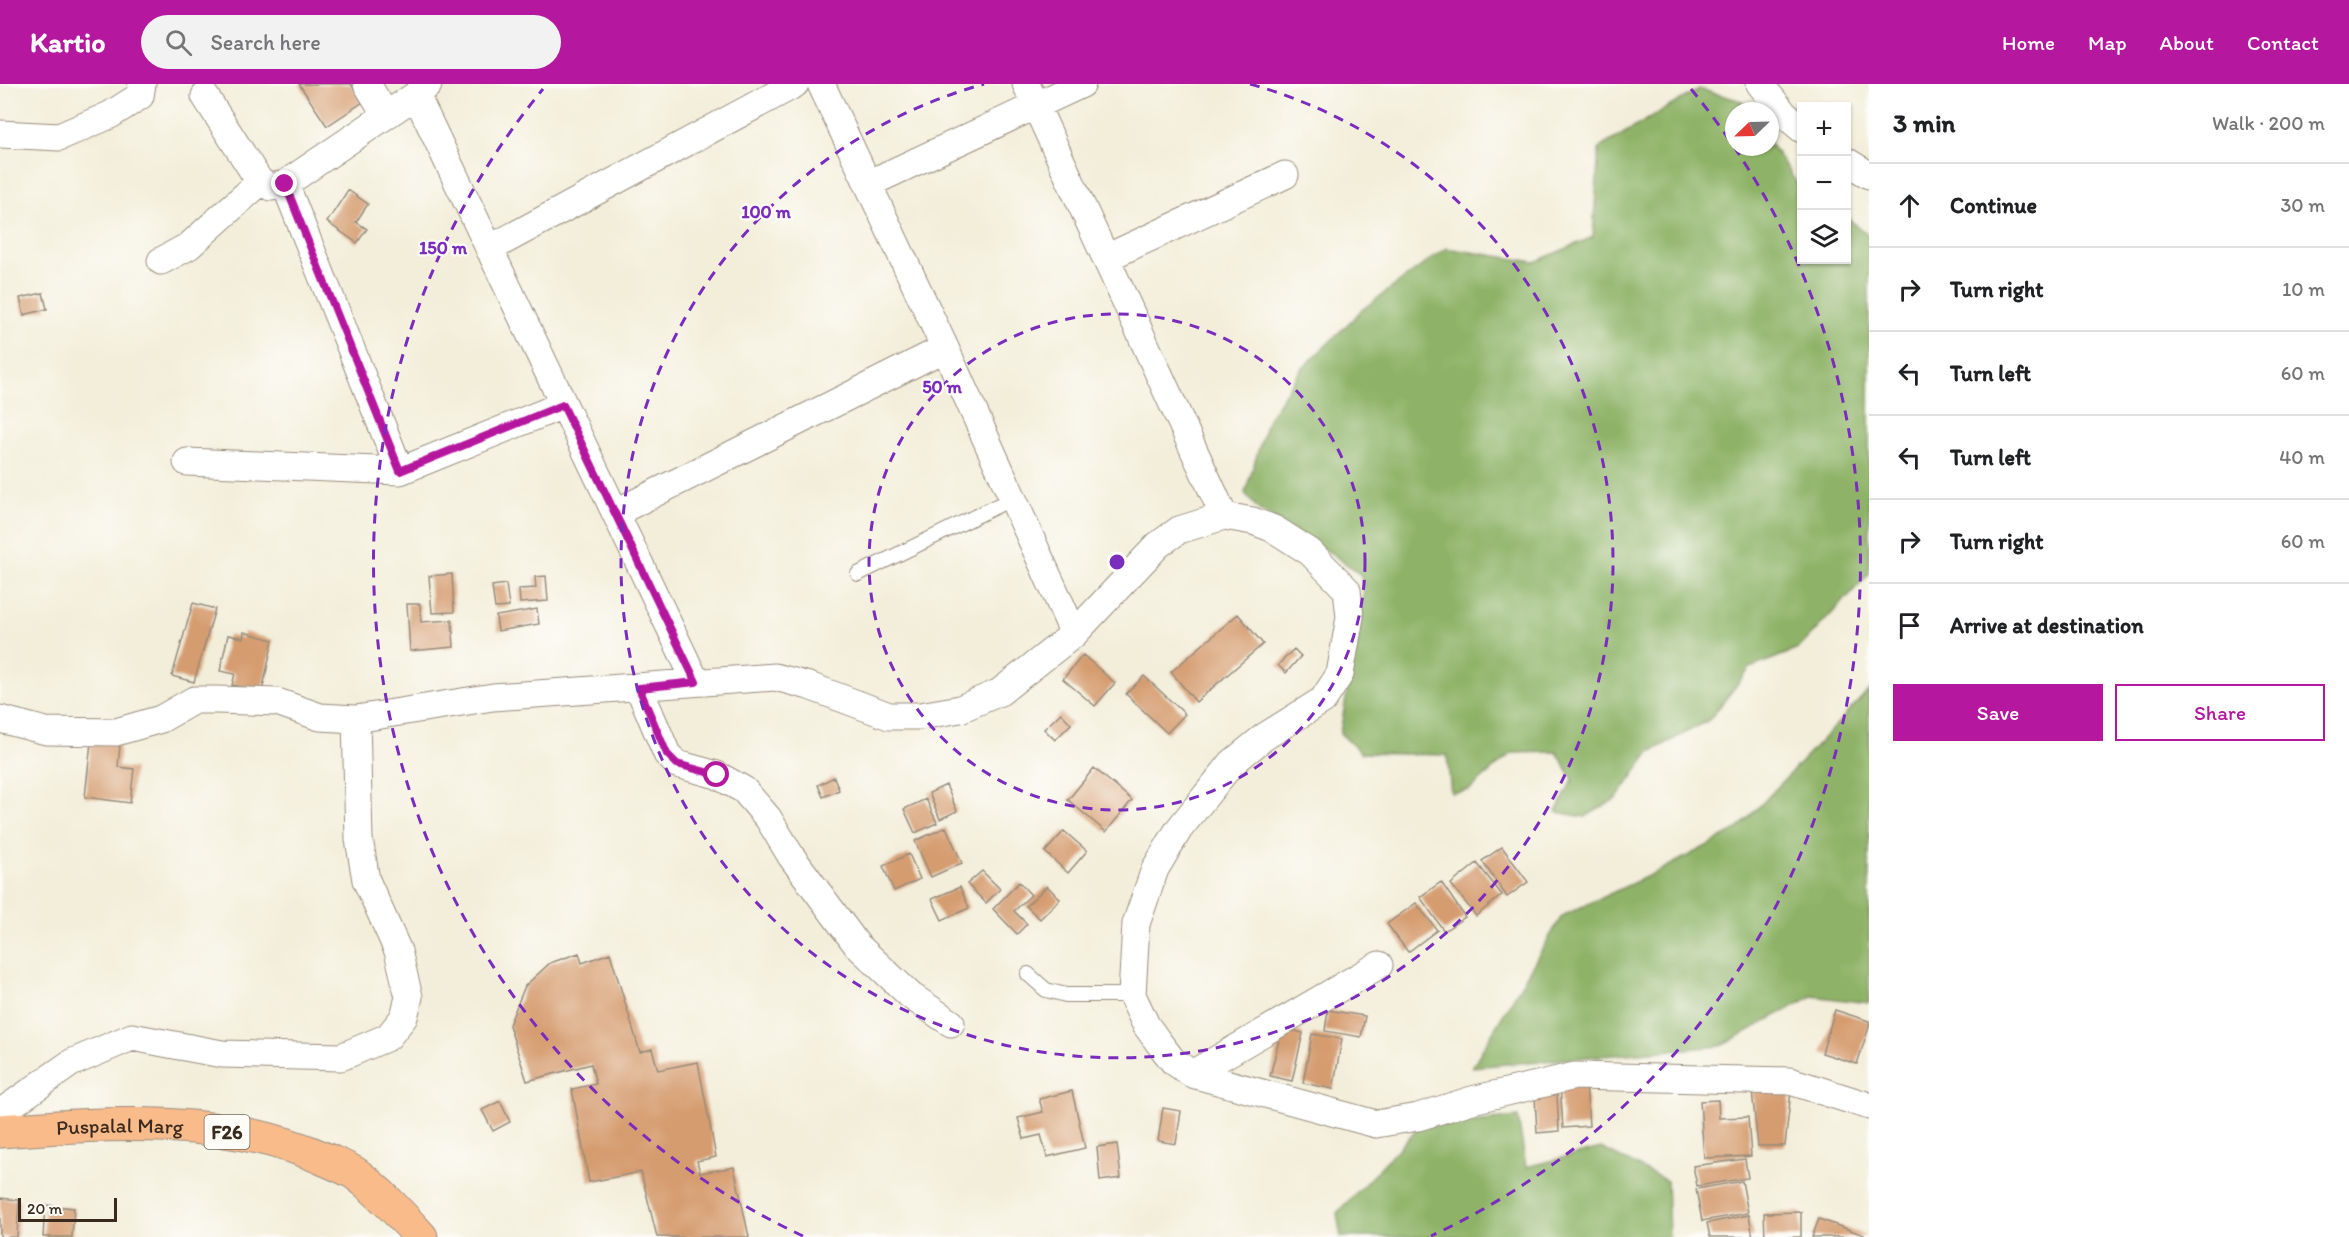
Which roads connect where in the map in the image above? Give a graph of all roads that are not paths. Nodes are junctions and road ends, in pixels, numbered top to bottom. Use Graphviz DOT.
graph roads {
  1 [pos="142,84"];
  2 [pos="367,84"];
  3 [pos="795,84"];
  4 [pos="821,84"];
  5 [pos="1082,84"];
  6 [pos="1760,84"];
  7 [pos="422,90"];
  8 [pos="1031,95"];
  9 [pos="205,96"];
  10 [pos="387,115"];
  11 [pos="1797,125"];
  12 [pos="0,134"];
  13 [pos="1851,164"];
  14 [pos="1869,175"];
  15 [pos="1286,176"];
  16 [pos="273,183"];
  17 [pos="868,184"];
  18 [pos="489,249"];
  19 [pos="1106,258"];
  20 [pos="161,261"];
  21 [pos="945,348"];
  22 [pos="563,405"];
  23 [pos="187,462"];
  24 [pos="400,471"];
  25 [pos="1013,498"];
  26 [pos="615,513"];
  27 [pos="1224,516"];
  28 [pos="858,574"];
  29 [pos="1074,634"];
  30 [pos="696,682"];
  31 [pos="639,688"];
  32 [pos="0,719"];
  33 [pos="356,719"];
  34 [pos="1379,965"];
  35 [pos="1028,974"];
  36 [pos="1132,995"];
  37 [pos="951,1023"];
  38 [pos="1192,1074"];
  39 [pos="1869,1106"];
  40 [pos="0,1113"];
  41 [pos="0,1131"];
  42 [pos="421,1237"];
  1 -- 12 [label="street"];
  2 -- 10 [label="street"];
  3 -- 18 [label="street"];
  4 -- 17 [label="street"];
  5 -- 8 [label="street"];
  6 -- 11 [label="street"];
  7 -- 10 [label="street"];
  7 -- 18 [label="street"];
  8 -- 17 [label="street"];
  8 -- 19 [label="street"];
  9 -- 16 [label="street"];
  10 -- 16 [label="street"];
  13 -- 14 [label="street"];
  15 -- 19 [label="street"];
  16 -- 20 [label="street"];
  16 -- 24 [label="street"];
  17 -- 21 [label="street"];
  18 -- 22 [label="street"];
  19 -- 27 [label="street"];
  21 -- 25 [label="street"];
  21 -- 26 [label="street"];
  22 -- 24 [label="street"];
  22 -- 26 [label="street"];
  23 -- 24 [label="street"];
  25 -- 28 [label="lane"];
  25 -- 29 [label="street"];
  26 -- 30 [label="street"];
  27 -- 29 [label="street"];
  27 -- 36 [label="street"];
  29 -- 30 [label="street"];
  30 -- 31 [label="street"];
  31 -- 33 [label="street"];
  31 -- 37 [label="street"];
  32 -- 33 [label="street"];
  33 -- 40 [label="street"];
  34 -- 38 [label="street"];
  35 -- 36 [label="lane"];
  36 -- 38 [label="street"];
  38 -- 39 [label="street"];
  41 -- 42 [label="main road, Puspalal Marg / F26"];
}
